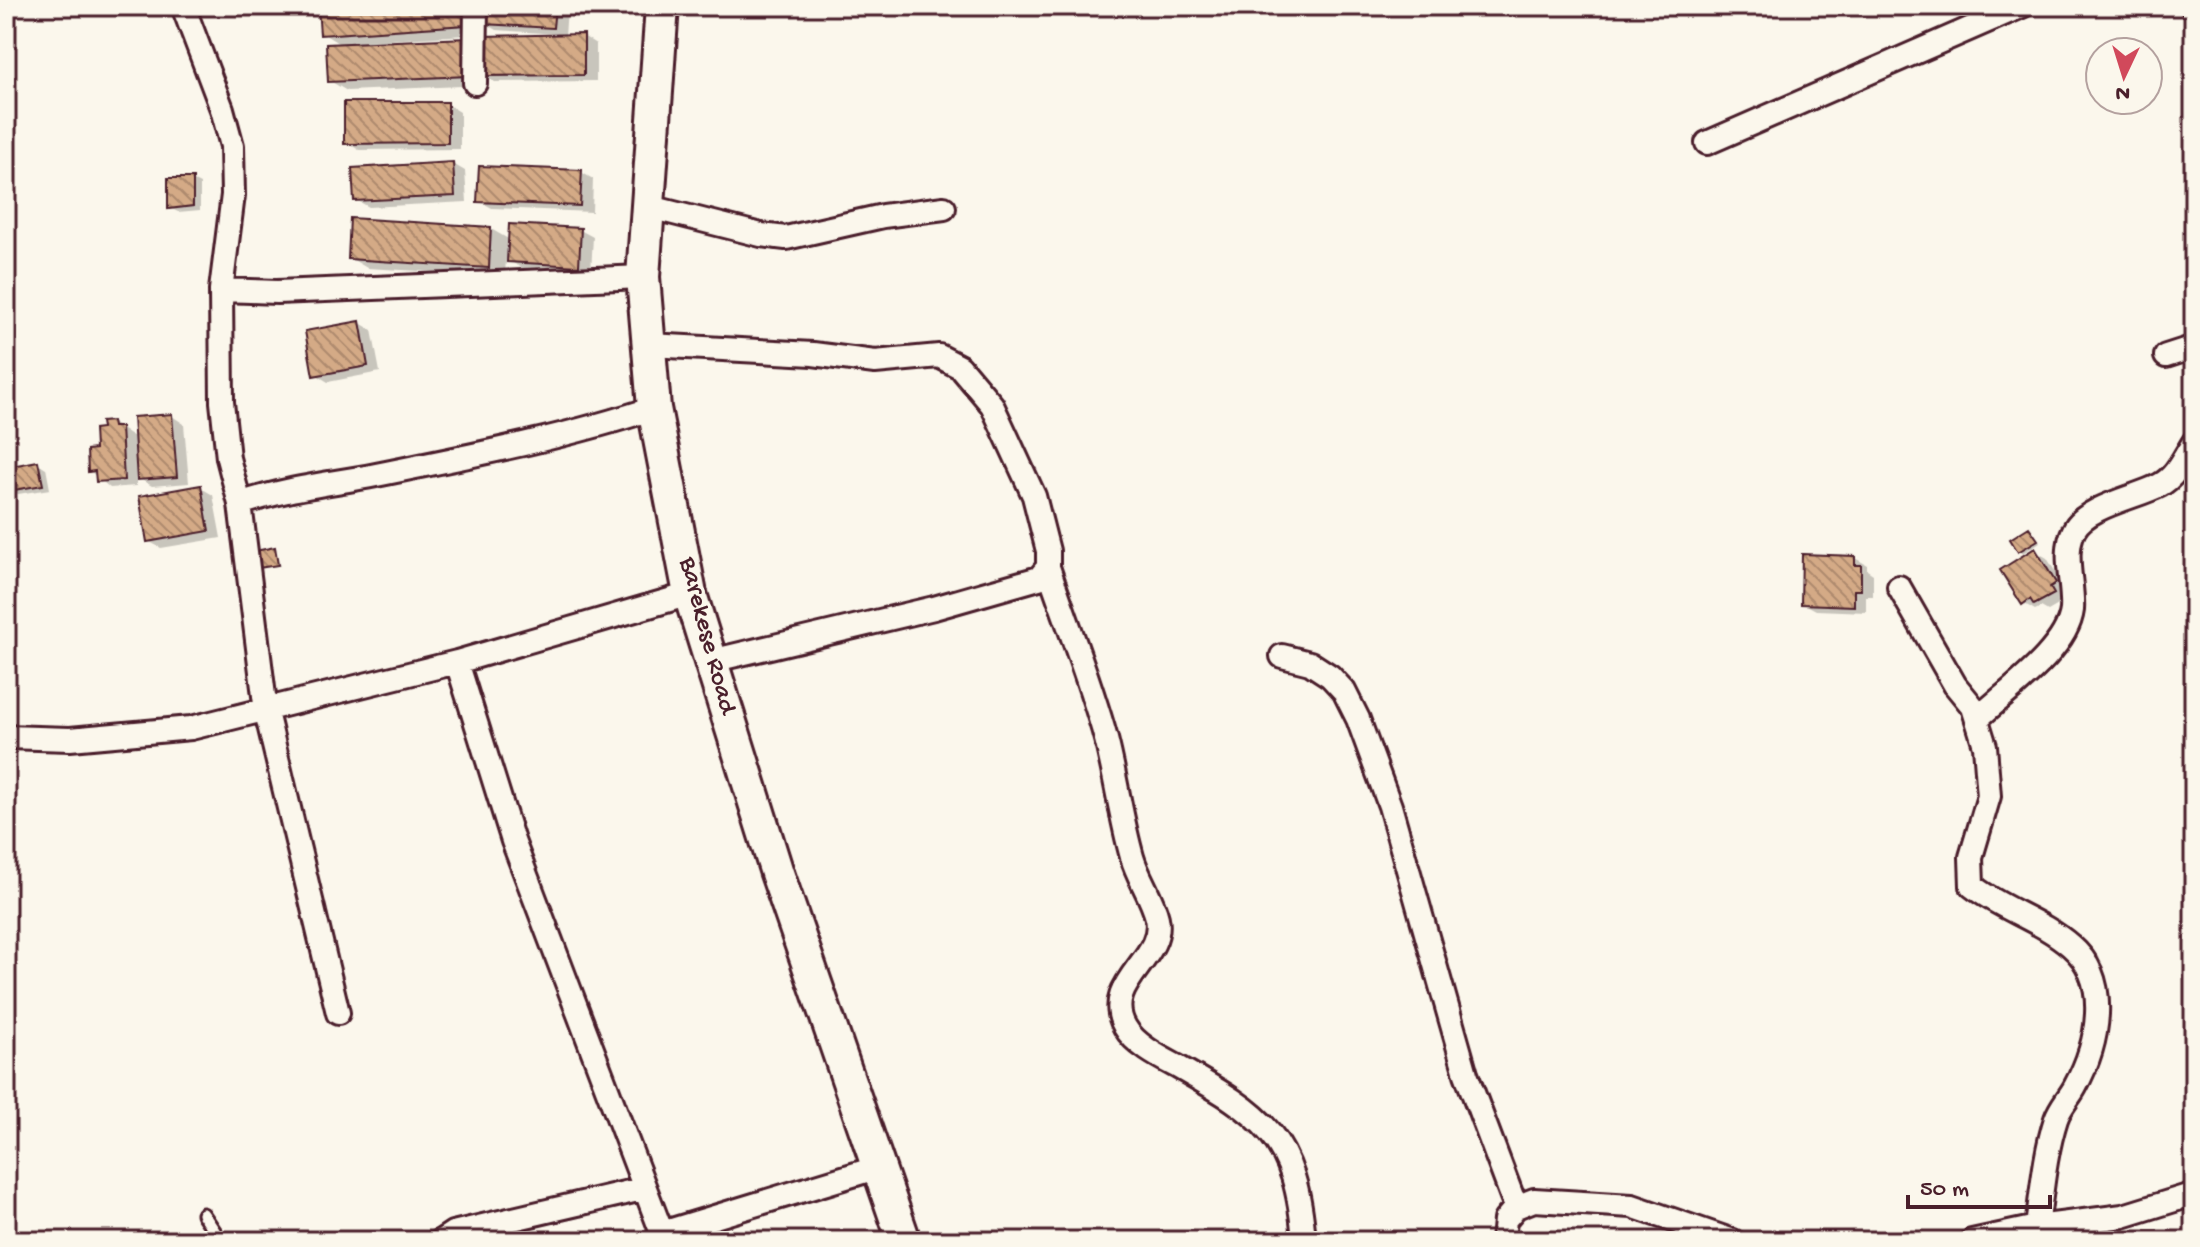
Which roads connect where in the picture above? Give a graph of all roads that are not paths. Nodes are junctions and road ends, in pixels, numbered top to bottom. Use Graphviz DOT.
graph roads {
  1 [pos="183,6"];
  2 [pos="476,6"];
  3 [pos="662,6"];
  4 [pos="2022,6"];
  5 [pos="475,83"];
  6 [pos="1707,143"];
  7 [pos="646,206"];
  8 [pos="944,208"];
  9 [pos="643,277"];
  10 [pos="221,290"];
  11 [pos="650,345"];
  12 [pos="2194,347"];
  13 [pos="2166,356"];
  14 [pos="654,408"];
  15 [pos="2194,442"];
  16 [pos="240,504"];
  17 [pos="1048,567"];
  18 [pos="1899,587"];
  19 [pos="690,594"];
  20 [pos="1282,656"];
  21 [pos="711,661"];
  22 [pos="457,662"];
  23 [pos="266,712"];
  24 [pos="1977,719"];
  25 [pos="6,737"];
  26 [pos="338,1013"];
  27 [pos="879,1167"];
  28 [pos="642,1189"];
  29 [pos="2194,1194"];
  30 [pos="1516,1207"];
  31 [pos="203,1214"];
  32 [pos="2037,1227"];
  33 [pos="2077,1233"];
  34 [pos="664,1237"];
  35 [pos="441,1240"];
  36 [pos="221,1241"];
  37 [pos="398,1241"];
  38 [pos="904,1241"];
  39 [pos="1304,1241"];
  40 [pos="1503,1241"];
  41 [pos="1733,1241"];
  42 [pos="1972,1241"];
  1 -- 10 [label="street"];
  2 -- 5 [label="street"];
  3 -- 7 [label="main road, Barekese Road"];
  4 -- 6 [label="street"];
  7 -- 8 [label="street"];
  7 -- 9 [label="main road, Barekese Road"];
  9 -- 10 [label="street"];
  9 -- 11 [label="main road, Barekese Road"];
  10 -- 16 [label="street"];
  11 -- 14 [label="main road, Barekese Road"];
  11 -- 17 [label="street"];
  12 -- 13 [label="street"];
  14 -- 16 [label="street"];
  14 -- 19 [label="main road, Barekese Road"];
  15 -- 24 [label="street"];
  16 -- 23 [label="street"];
  17 -- 21 [label="street"];
  17 -- 39 [label="street"];
  18 -- 24 [label="street"];
  19 -- 21 [label="main road, Barekese Road"];
  19 -- 22 [label="street"];
  20 -- 30 [label="street"];
  21 -- 27 [label="main road, Barekese Road"];
  22 -- 23 [label="street"];
  22 -- 28 [label="street"];
  23 -- 25 [label="street"];
  23 -- 26 [label="street"];
  24 -- 32 [label="street"];
  27 -- 34 [label="street"];
  27 -- 38 [label="main road, Barekese Road"];
  28 -- 34 [label="street"];
  28 -- 35 [label="street"];
  29 -- 33 [label="street"];
  30 -- 40 [label="street"];
  30 -- 41 [label="street"];
  31 -- 36 [label="lane"];
  32 -- 33 [label="street"];
  32 -- 42 [label="street"];
  35 -- 37 [label="lane"];
}
